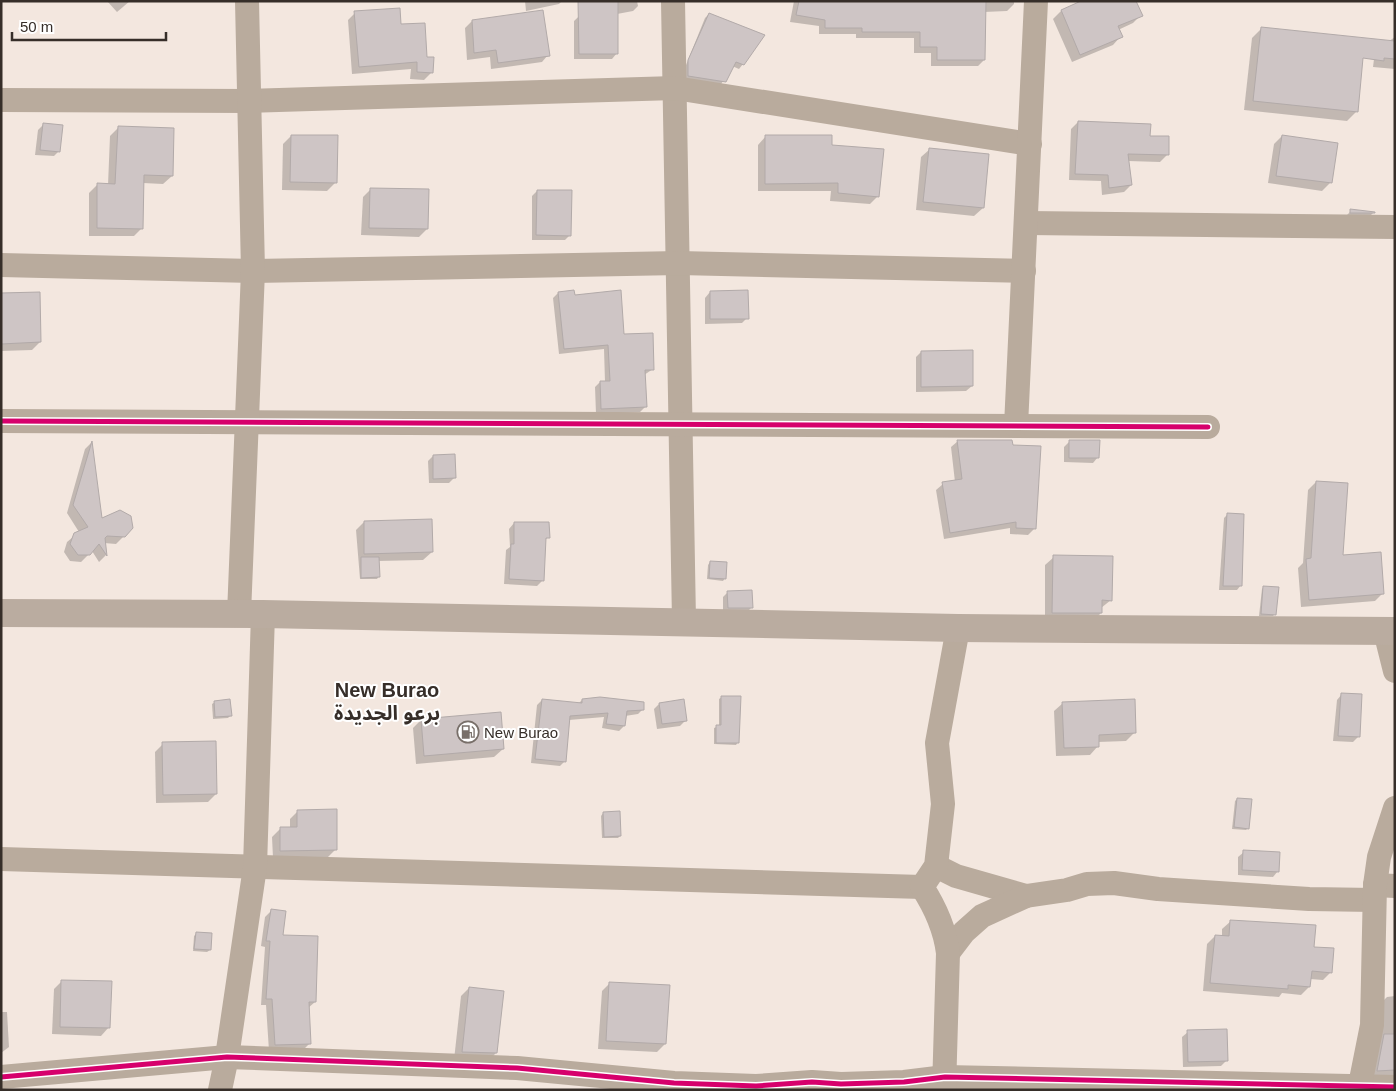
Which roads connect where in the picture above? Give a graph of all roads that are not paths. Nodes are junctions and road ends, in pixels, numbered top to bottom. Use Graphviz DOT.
graph roads {
  1 [pos="246,1"];
  2 [pos="673,1"];
  3 [pos="1036,1"];
  4 [pos="675,88"];
  5 [pos="1,100"];
  6 [pos="249,101"];
  7 [pos="1030,144"];
  8 [pos="1027,223"];
  9 [pos="1395,227"];
  10 [pos="679,263"];
  11 [pos="1,265"];
  12 [pos="253,271"];
  13 [pos="1024,271"];
  14 [pos="1,421"];
  15 [pos="247,423"];
  16 [pos="682,423"];
  17 [pos="1016,426"];
  18 [pos="1208,427"];
  19 [pos="1,613"];
  20 [pos="251,614"];
  21 [pos="684,621"];
  22 [pos="958,628"];
  23 [pos="1390,631"];
  24 [pos="1395,670"];
  25 [pos="1395,808"];
  26 [pos="1,858"];
  27 [pos="936,866"];
  28 [pos="255,867"];
  29 [pos="922,887"];
  30 [pos="1381,890"];
  31 [pos="1026,896"];
  32 [pos="948,953"];
  33 [pos="227,1057"];
  34 [pos="1,1077"];
  35 [pos="517,1079"];
  36 [pos="945,1083"];
  37 [pos="1359,1087"];
  38 [pos="1395,1087"];
  39 [pos="220,1090"];
  1 -- 6 [label="street"];
  2 -- 4 [label="street"];
  3 -- 7 [label="street"];
  4 -- 6 [label="street"];
  4 -- 7 [label="street"];
  4 -- 10 [label="street"];
  5 -- 6 [label="street"];
  6 -- 12 [label="street"];
  7 -- 8 [label="street"];
  8 -- 9 [label="street"];
  8 -- 13 [label="street"];
  10 -- 12 [label="street"];
  10 -- 13 [label="street"];
  10 -- 16 [label="street"];
  11 -- 12 [label="street"];
  12 -- 15 [label="street"];
  13 -- 17 [label="street"];
  14 -- 15 [label="street"];
  15 -- 16 [label="street"];
  15 -- 20 [label="street"];
  16 -- 17 [label="street"];
  16 -- 21 [label="street"];
  17 -- 18 [label="street"];
  19 -- 20 [label="highway"];
  20 -- 21 [label="highway"];
  20 -- 28 [label="street"];
  21 -- 22 [label="highway"];
  22 -- 23 [label="highway"];
  22 -- 27 [label="street"];
  23 -- 24 [label="street"];
  25 -- 30 [label="street"];
  26 -- 28 [label="street"];
  27 -- 29 [label="street"];
  27 -- 31 [label="street"];
  28 -- 29 [label="street"];
  28 -- 33 [label="street"];
  29 -- 32 [label="street"];
  30 -- 31 [label="street"];
  30 -- 37 [label="street"];
  31 -- 32 [label="street"];
  32 -- 36 [label="street"];
  33 -- 34 [label="street"];
  33 -- 35 [label="street"];
  33 -- 39 [label="street"];
  35 -- 36 [label="street"];
  36 -- 37 [label="street"];
  37 -- 38 [label="street"];
}
